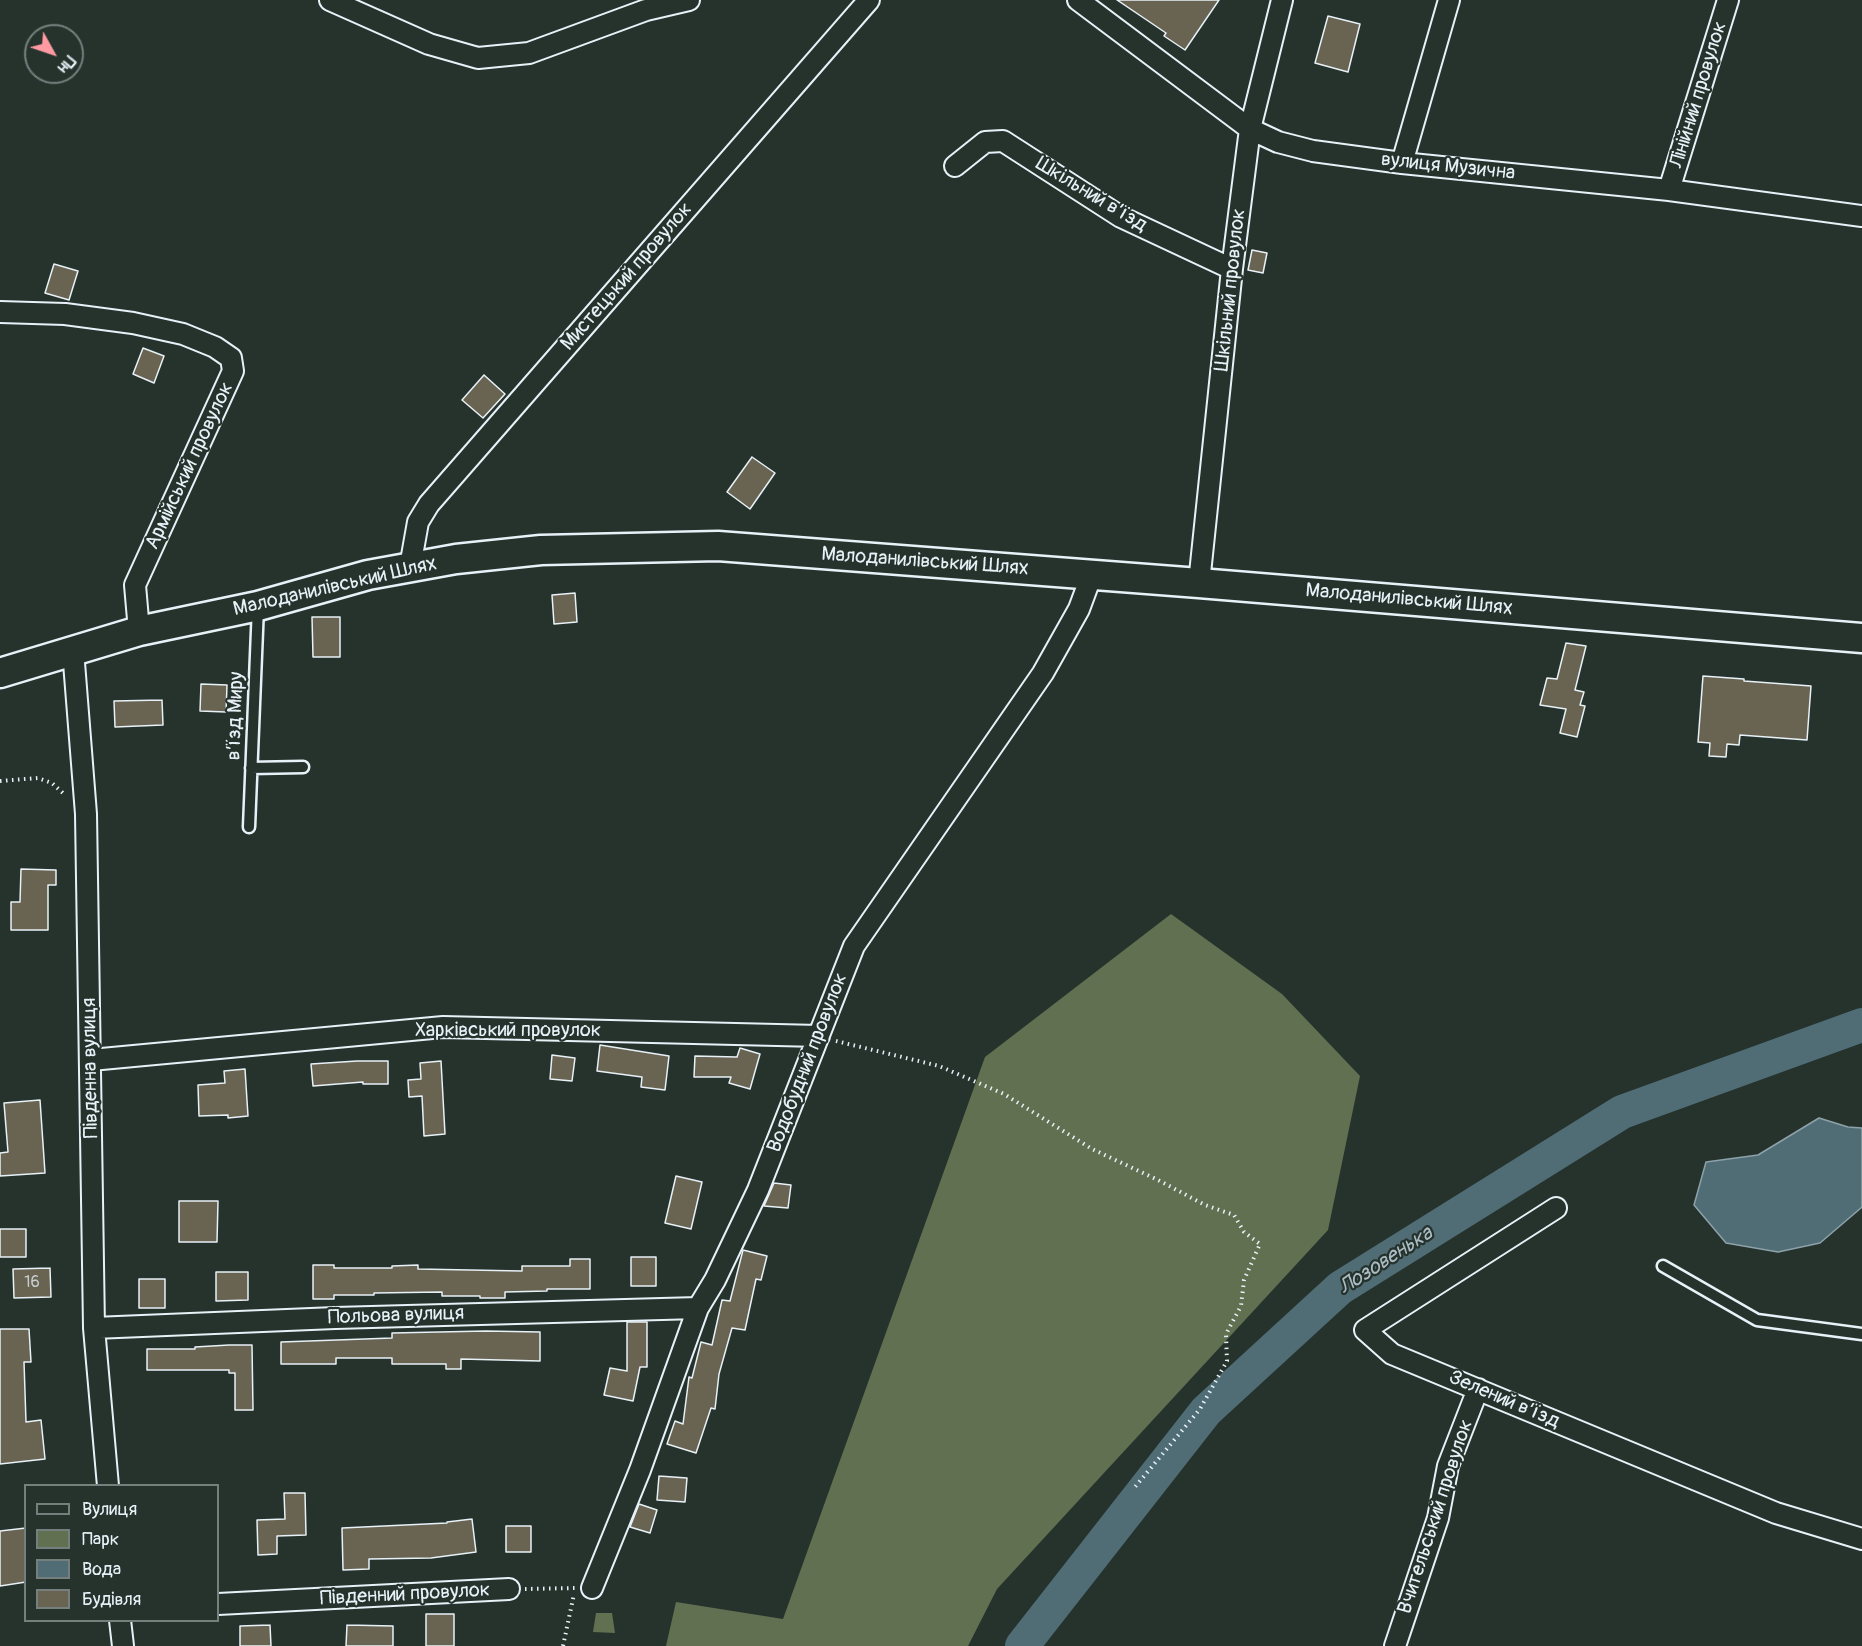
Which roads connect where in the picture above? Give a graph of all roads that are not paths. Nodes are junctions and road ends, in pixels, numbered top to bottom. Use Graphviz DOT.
graph roads {
  1 [pos="330,0"];
  2 [pos="689,0"];
  3 [pos="868,0"];
  4 [pos="1078,0"];
  5 [pos="1282,0"];
  6 [pos="1449,0"];
  7 [pos="1728,0"];
  8 [pos="646,5"];
  9 [pos="1250,129"];
  10 [pos="1402,163"];
  11 [pos="955,166"];
  12 [pos="1669,190"];
  13 [pos="1862,216"];
  14 [pos="1232,269"];
  15 [pos="0,312"];
  16 [pos="410,567"];
  17 [pos="1092,574"];
  18 [pos="1200,583"];
  19 [pos="258,606"];
  20 [pos="139,631"];
  21 [pos="1862,638"];
  22 [pos="73,650"];
  23 [pos="0,673"];
  24 [pos="303,767"];
  25 [pos="251,768"];
  26 [pos="249,827"];
  27 [pos="819,1036"];
  28 [pos="91,1060"];
  29 [pos="1556,1208"];
  30 [pos="1663,1266"];
  31 [pos="698,1308"];
  32 [pos="94,1328"];
  33 [pos="1862,1334"];
  34 [pos="1478,1389"];
  35 [pos="108,1484"];
  36 [pos="1862,1539"];
  37 [pos="583,1588"];
  38 [pos="509,1589"];
  39 [pos="219,1604"];
  40 [pos="120,1622"];
  41 [pos="123,1646"];
  42 [pos="1395,1646"];
  1 -- 8 [label="street"];
  2 -- 8 [label="street"];
  3 -- 16 [label="street, Мистецький провулок"];
  4 -- 9 [label="street, вулиця Музична"];
  5 -- 9 [label="street, Шкільний провулок"];
  6 -- 10 [label="street"];
  7 -- 12 [label="street, Лінійний провулок"];
  9 -- 10 [label="street, вулиця Музична"];
  9 -- 14 [label="street, Шкільний провулок"];
  10 -- 12 [label="street, вулиця Музична"];
  11 -- 14 [label="street, Шкільний в’їзд"];
  12 -- 13 [label="street, вулиця Музична"];
  14 -- 18 [label="street, Шкільний провулок"];
  15 -- 20 [label="street, Армійський провулок"];
  16 -- 17 [label="main road, Малоданилівський Шлях"];
  16 -- 19 [label="main road, Малоданилівський Шлях"];
  17 -- 18 [label="main road, Малоданилівський Шлях"];
  17 -- 27 [label="street, Водобудний провулок"];
  18 -- 21 [label="main road, Малоданилівський Шлях"];
  19 -- 20 [label="main road, Малоданилівський Шлях"];
  19 -- 25 [label="lane, в’їзд Миру"];
  20 -- 22 [label="main road, Малоданилівський Шлях"];
  22 -- 23 [label="main road, Малоданилівський Шлях"];
  22 -- 28 [label="street, Південна вулиця"];
  24 -- 25 [label="lane"];
  25 -- 26 [label="lane, в’їзд Миру"];
  27 -- 28 [label="street, Харківський провулок"];
  27 -- 31 [label="street, Водобудний провулок"];
  28 -- 32 [label="street, Південна вулиця"];
  29 -- 34 [label="street, Зелений в’їзд"];
  30 -- 33 [label="lane"];
  31 -- 32 [label="street, Польова вулиця"];
  31 -- 37 [label="street, Водобудний провулок"];
  32 -- 35 [label="street, Південна вулиця"];
  34 -- 36 [label="street, Зелений в’їзд"];
  34 -- 42 [label="street, Вчительський провулок"];
  38 -- 39 [label="street, Південний провулок"];
  40 -- 41 [label="street"];
}
